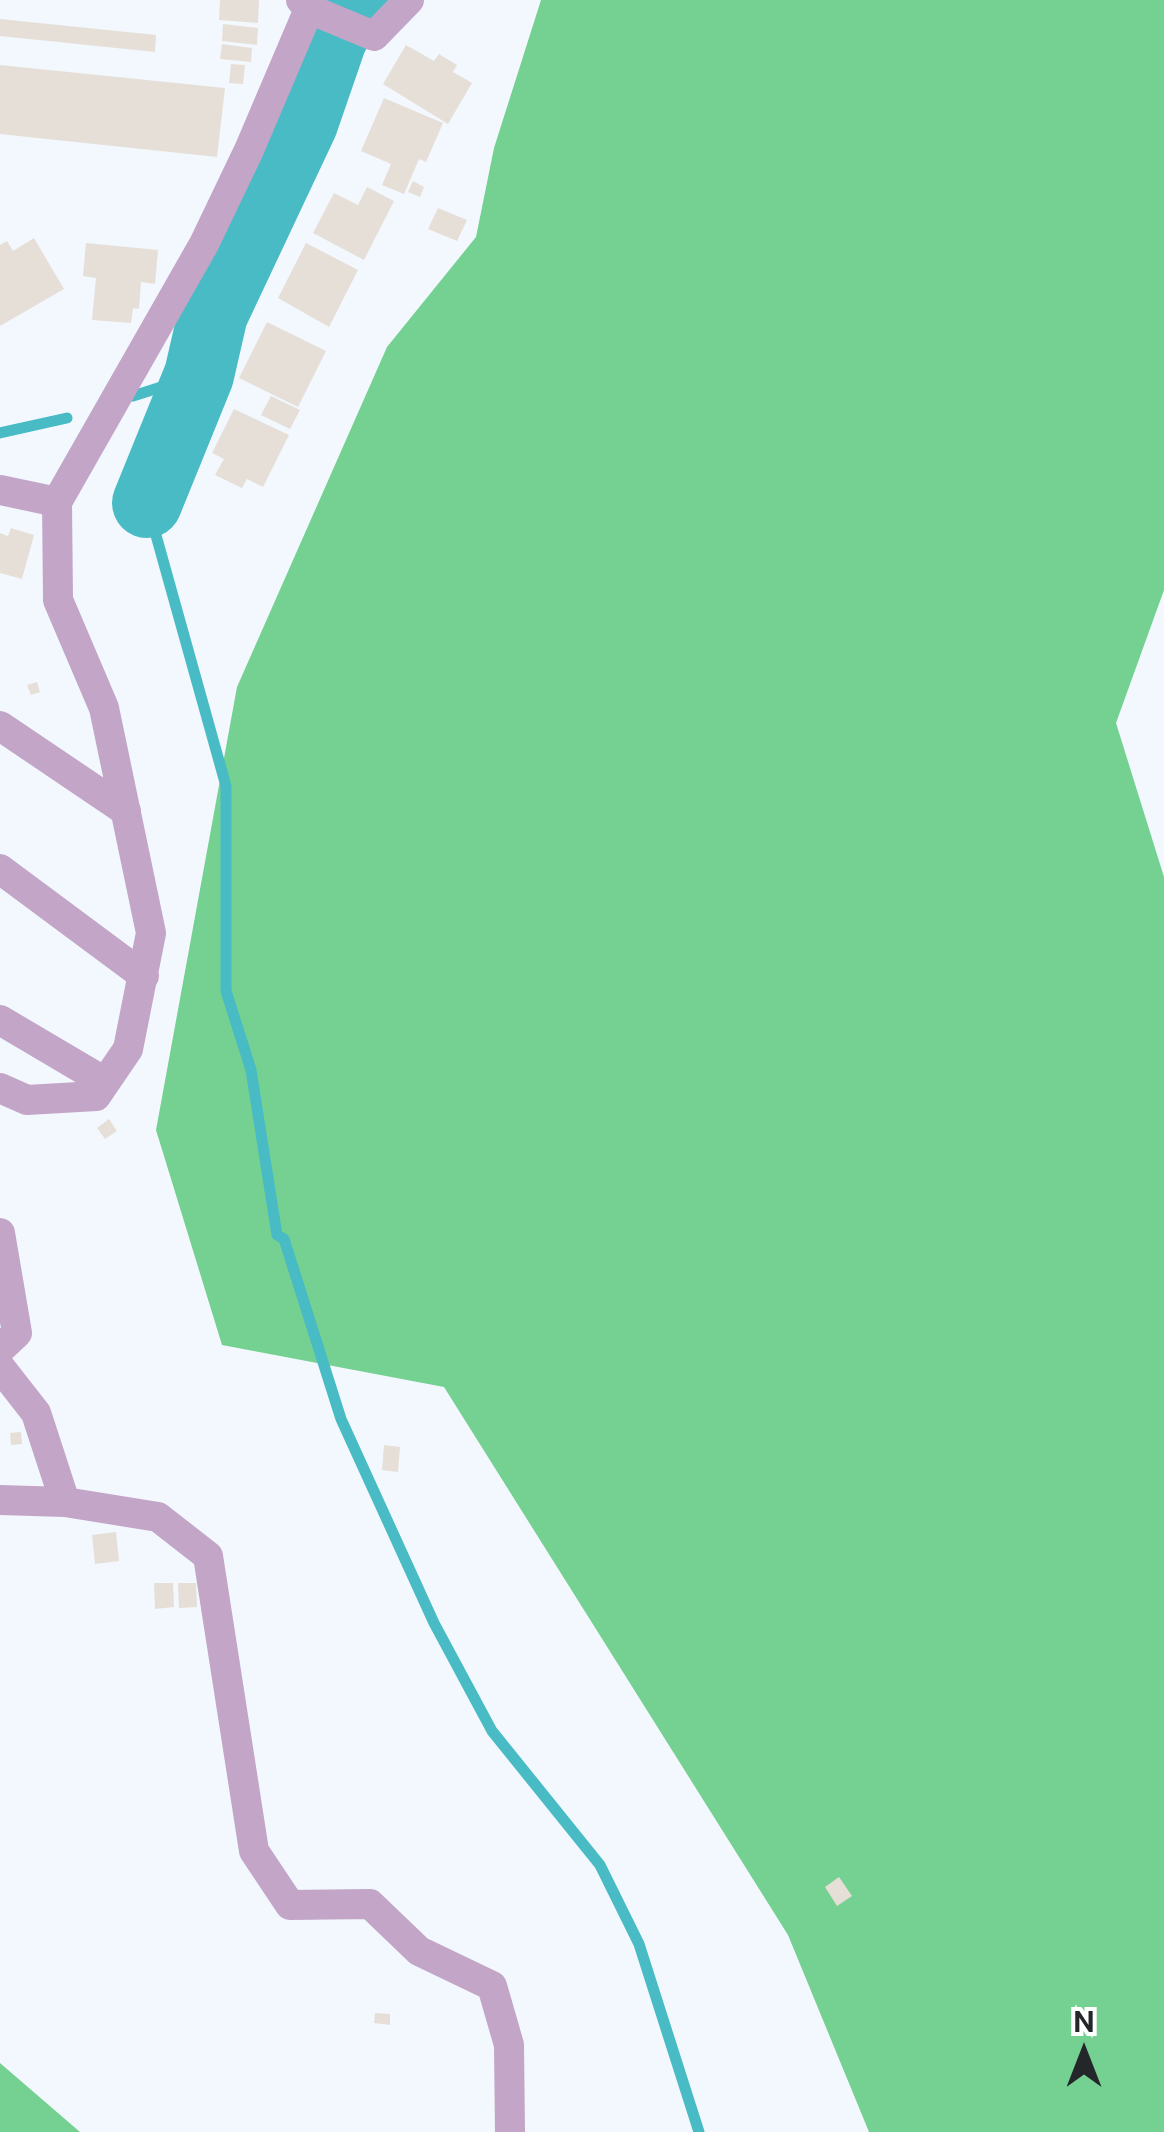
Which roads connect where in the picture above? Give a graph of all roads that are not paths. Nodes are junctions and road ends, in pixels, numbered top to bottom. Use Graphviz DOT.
graph roads {
  1 [pos="409,0"];
  2 [pos="305,5"];
  3 [pos="0,490"];
  4 [pos="57,502"];
  5 [pos="0,726"];
  6 [pos="126,810"];
  7 [pos="0,868"];
  8 [pos="144,976"];
  9 [pos="0,1020"];
  10 [pos="106,1082"];
  11 [pos="0,1088"];
  12 [pos="0,1234"];
  13 [pos="0,1349"];
  14 [pos="0,1367"];
  15 [pos="0,1500"];
  16 [pos="65,1502"];
  17 [pos="510,2132"];
  1 -- 2 [label="street"];
  2 -- 4 [label="street"];
  3 -- 4 [label="street"];
  4 -- 6 [label="street"];
  5 -- 6 [label="street"];
  6 -- 8 [label="street"];
  7 -- 8 [label="street"];
  8 -- 10 [label="street"];
  9 -- 10 [label="street"];
  10 -- 11 [label="street"];
  12 -- 13 [label="street"];
  14 -- 16 [label="street"];
  15 -- 16 [label="street"];
  16 -- 17 [label="street"];
}
